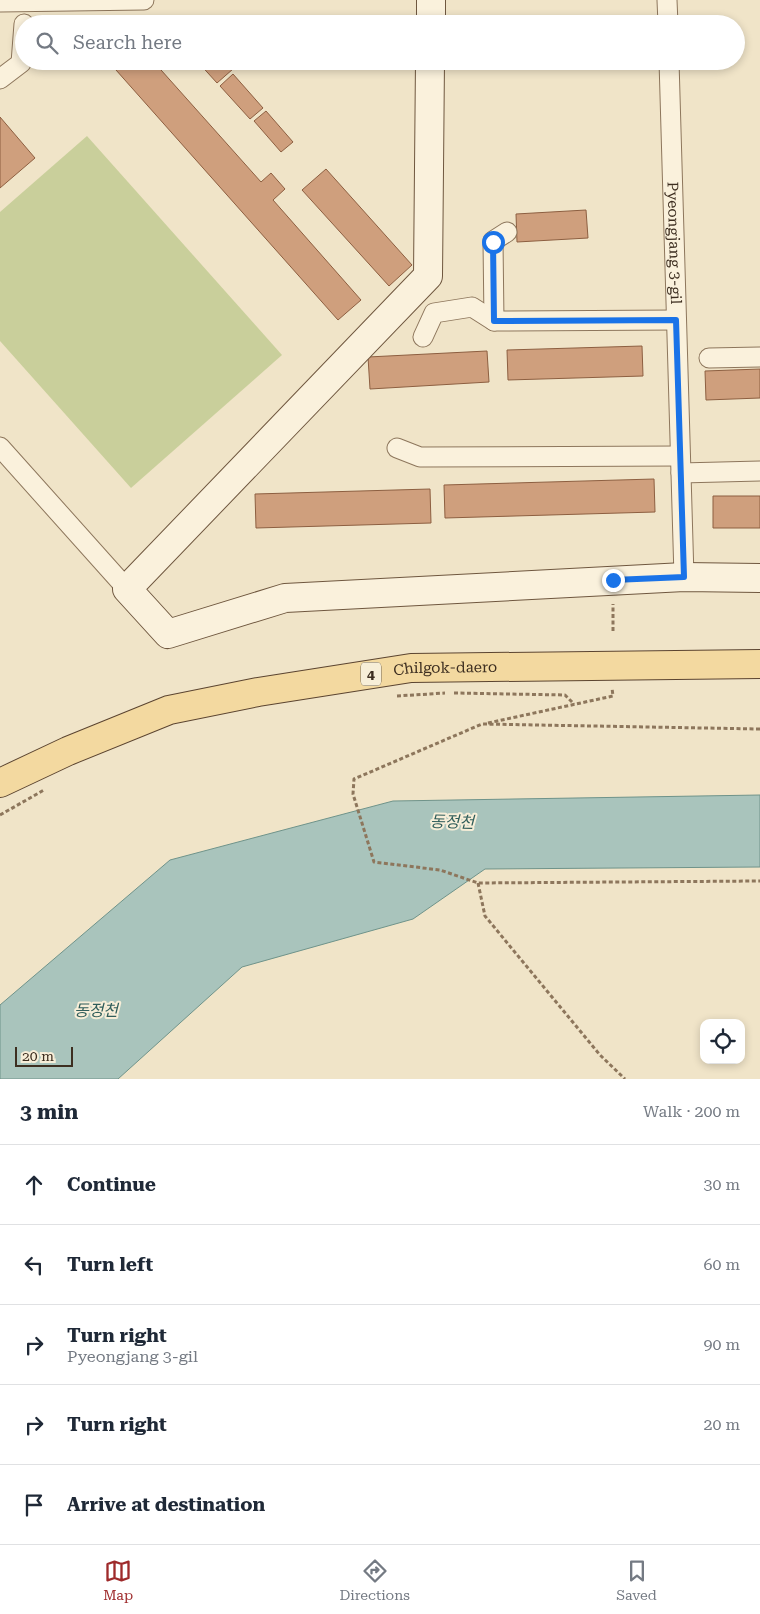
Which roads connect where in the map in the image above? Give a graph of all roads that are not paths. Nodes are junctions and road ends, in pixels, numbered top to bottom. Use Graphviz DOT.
graph roads {
  1 [pos="144,0"];
  2 [pos="431,0"];
  3 [pos="667,0"];
  4 [pos="0,2"];
  5 [pos="25,2"];
  6 [pos="24,15"];
  7 [pos="431,15"];
  8 [pos="668,15"];
  9 [pos="15,68"];
  10 [pos="430,70"];
  11 [pos="669,70"];
  12 [pos="0,79"];
  13 [pos="507,232"];
  14 [pos="676,320"];
  15 [pos="494,321"];
  16 [pos="423,337"];
  17 [pos="760,357"];
  18 [pos="709,358"];
  19 [pos="0,447"];
  20 [pos="397,448"];
  21 [pos="681,465"];
  22 [pos="760,471"];
  23 [pos="684,577"];
  24 [pos="760,578"];
  25 [pos="126,589"];
  26 [pos="760,664"];
  27 [pos="0,783"];
  1 -- 5 [label="street"];
  2 -- 7 [label="street"];
  3 -- 8 [label="street"];
  4 -- 5 [label="street"];
  5 -- 6 [label="street"];
  9 -- 12 [label="street"];
  10 -- 25 [label="street"];
  11 -- 14 [label="street, Pyeongjang 3-gil"];
  13 -- 15 [label="street"];
  14 -- 15 [label="street"];
  14 -- 21 [label="street, Pyeongjang 3-gil"];
  15 -- 16 [label="street"];
  17 -- 18 [label="street"];
  19 -- 25 [label="street"];
  20 -- 21 [label="street"];
  21 -- 22 [label="street"];
  21 -- 23 [label="street, Pyeongjang 3-gil"];
  23 -- 24 [label="street"];
  23 -- 25 [label="street"];
  26 -- 27 [label="main road, Chilgok-daero / 4"];
}
